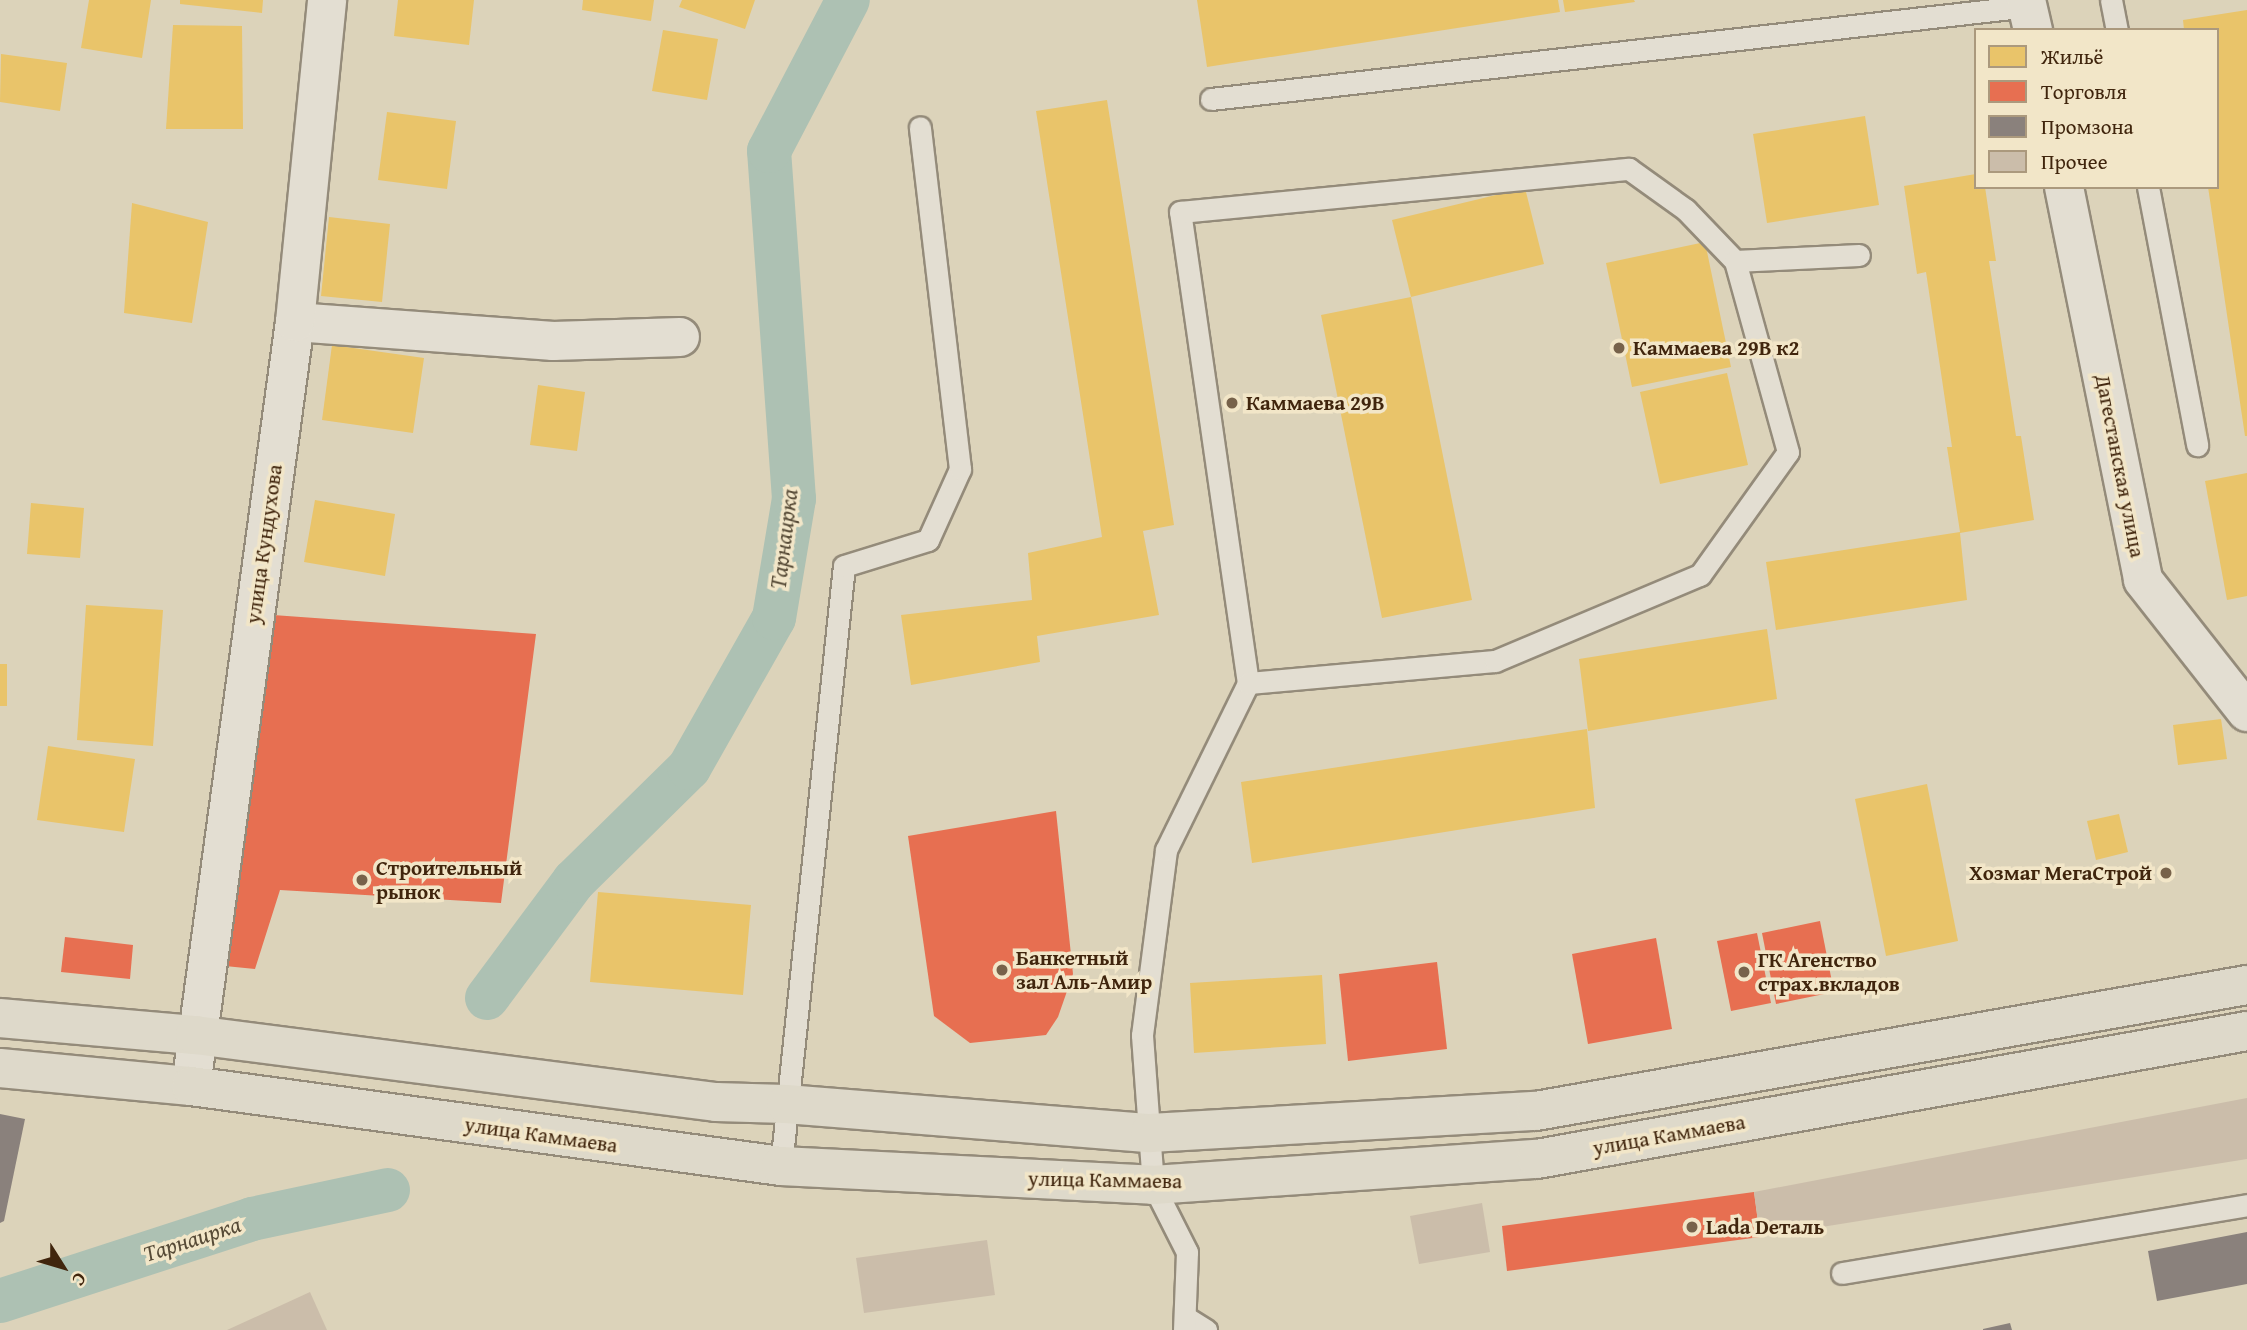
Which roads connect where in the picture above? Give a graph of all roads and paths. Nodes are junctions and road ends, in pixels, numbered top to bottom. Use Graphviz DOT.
graph roads {
  1 [pos="327,0"];
  2 [pos="2112,0"];
  3 [pos="2029,12"];
  4 [pos="2117,28"];
  5 [pos="1211,99"];
  6 [pos="920,127"];
  7 [pos="2064,189"];
  8 [pos="2148,189"];
  9 [pos="1859,255"];
  10 [pos="1735,261"];
  11 [pos="295,322"];
  12 [pos="680,337"];
  13 [pos="2197,445"];
  14 [pos="1248,683"];
  15 [pos="2247,712"];
  16 [pos="2247,985"];
  17 [pos="0,1018"];
  18 [pos="2247,1031"];
  19 [pos="195,1035"];
  20 [pos="0,1068"];
  21 [pos="191,1087"];
  22 [pos="786,1104"];
  23 [pos="1150,1133"];
  24 [pos="781,1166"];
  25 [pos="1153,1185"];
  26 [pos="2247,1205"];
  27 [pos="1842,1273"];
  28 [pos="1185,1323"];
  29 [pos="1206,1330"];
  1 -- 11 [label="street, улица Кундухова"];
  2 -- 4 [label="lane"];
  3 -- 5 [label="lane"];
  6 -- 22 [label="lane"];
  7 -- 15 [label="street, Дагестанская улица"];
  8 -- 13 [label="lane"];
  9 -- 10 [label="lane"];
  10 -- 14 [label="lane"];
  10 -- 14 [label="lane"];
  11 -- 12 [label="street"];
  11 -- 19 [label="street, улица Кундухова"];
  14 -- 23 [label="lane"];
  16 -- 23 [label="main road"];
  17 -- 19 [label="main road"];
  18 -- 25 [label="main road, улица Каммаева"];
  19 -- 21 [label="street, улица Кундухова"];
  19 -- 22 [label="main road"];
  20 -- 21 [label="main road, улица Каммаева"];
  21 -- 24 [label="main road, улица Каммаева"];
  22 -- 23 [label="main road"];
  22 -- 24 [label="lane"];
  23 -- 25 [label="lane"];
  24 -- 25 [label="main road, улица Каммаева"];
  25 -- 28 [label="lane"];
  26 -- 27 [label="lane"];
  28 -- 29 [label="lane"];
}
